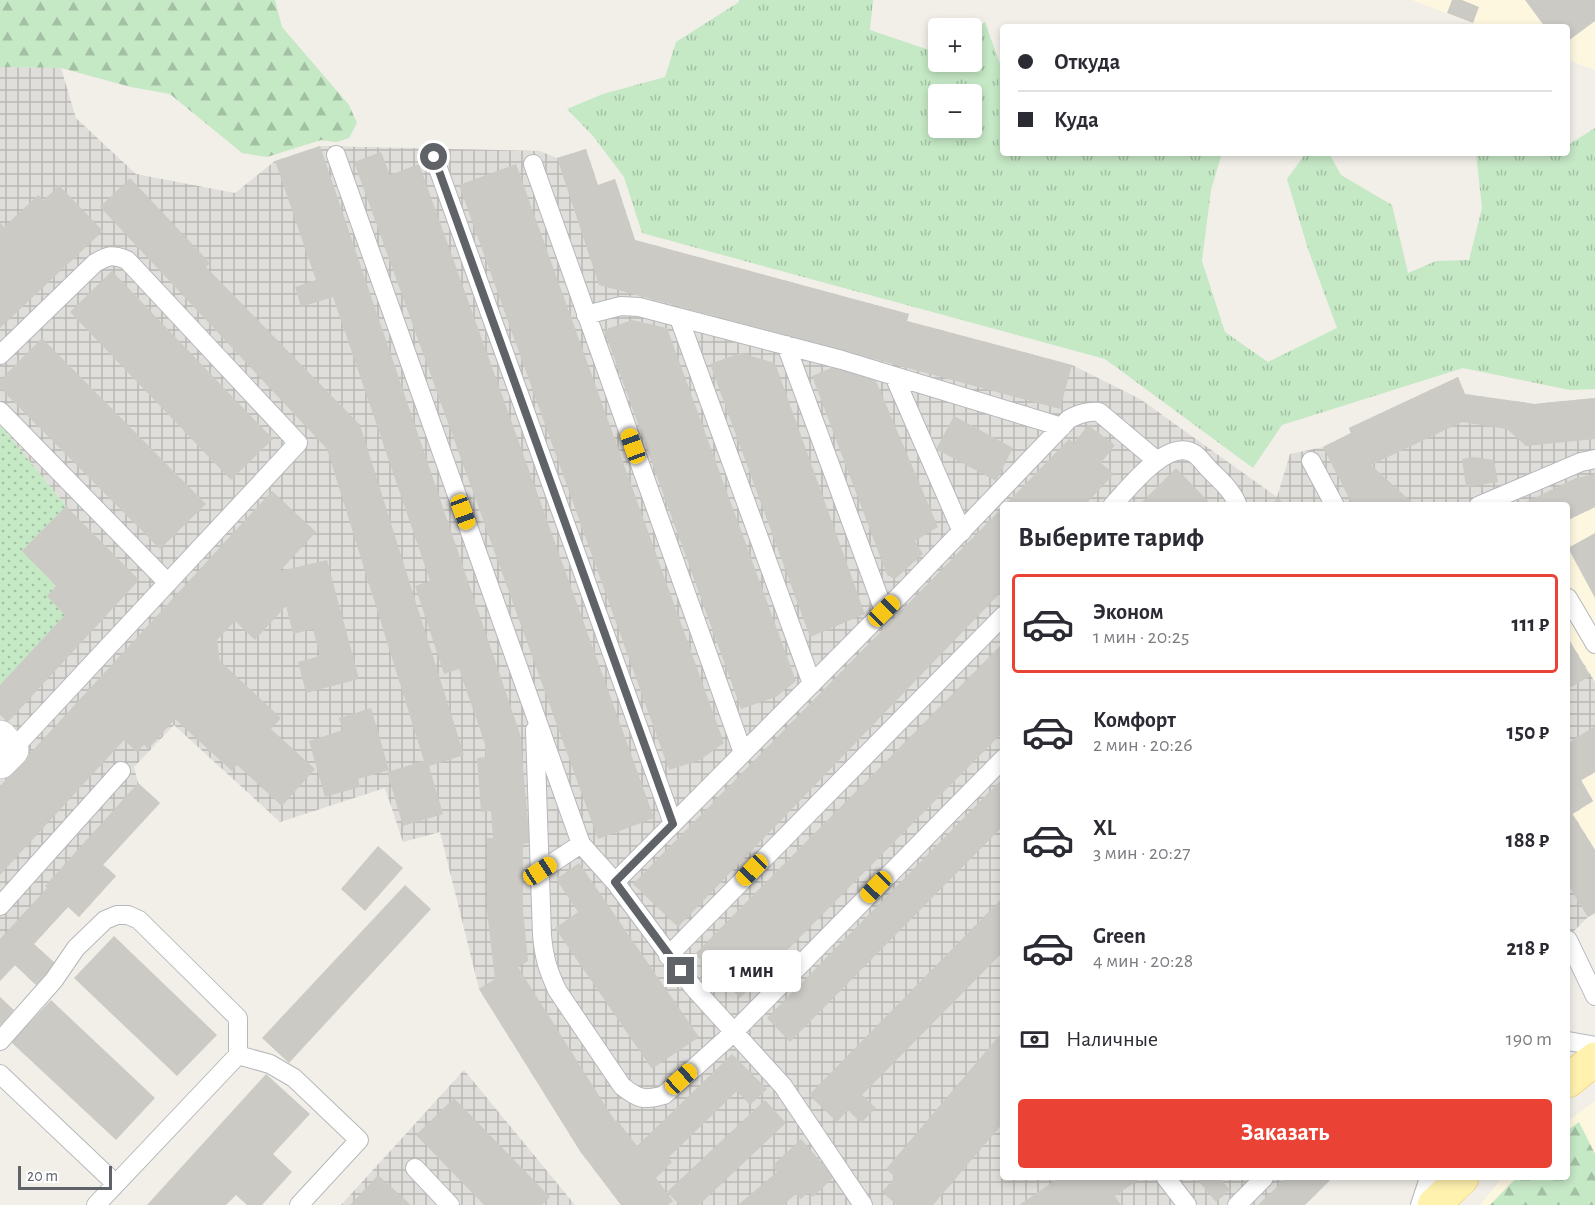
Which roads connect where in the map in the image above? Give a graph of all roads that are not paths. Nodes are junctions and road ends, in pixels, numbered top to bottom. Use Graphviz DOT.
graph roads {
  1 [pos="336,155"];
  2 [pos="434,157"];
  3 [pos="533,165"];
  4 [pos="586,315"];
  5 [pos="679,318"];
  6 [pos="786,345"];
  7 [pos="0,355"];
  8 [pos="894,376"];
  9 [pos="0,411"];
  10 [pos="1062,427"];
  11 [pos="1595,459"];
  12 [pos="1156,460"];
  13 [pos="1311,461"];
  14 [pos="1116,502"];
  15 [pos="1236,502"];
  16 [pos="1333,502"];
  17 [pos="1487,502"];
  18 [pos="962,532"];
  19 [pos="168,583"];
  20 [pos="1570,601"];
  21 [pos="884,611"];
  22 [pos="1000,619"];
  23 [pos="1595,644"];
  24 [pos="812,684"];
  25 [pos="535,713"];
  26 [pos="4,750"];
  27 [pos="743,753"];
  28 [pos="1000,762"];
  29 [pos="121,771"];
  30 [pos="673,824"];
  31 [pos="581,844"];
  32 [pos="540,871"];
  33 [pos="615,882"];
  34 [pos="0,906"];
  35 [pos="1570,944"];
  36 [pos="668,956"];
  37 [pos="1595,996"];
  38 [pos="733,1033"];
  39 [pos="0,1041"];
  40 [pos="1570,1041"];
  41 [pos="1595,1046"];
  42 [pos="238,1055"];
  43 [pos="1595,1059"];
  44 [pos="0,1074"];
  45 [pos="1570,1078"];
  46 [pos="415,1168"];
  47 [pos="1168,1180"];
  48 [pos="1262,1180"];
  49 [pos="1428,1180"];
  50 [pos="1460,1180"];
  51 [pos="116,1184"];
  52 [pos="96,1205"];
  53 [pos="299,1205"];
  54 [pos="450,1205"];
  55 [pos="863,1205"];
  56 [pos="1187,1205"];
  57 [pos="1237,1205"];
  58 [pos="1420,1205"];
  59 [pos="1434,1205"];
  1 -- 25 [label="lane"];
  2 -- 30 [label="lane"];
  3 -- 4 [label="lane"];
  4 -- 5 [label="lane"];
  4 -- 27 [label="lane"];
  5 -- 6 [label="lane"];
  5 -- 24 [label="lane"];
  6 -- 8 [label="lane"];
  6 -- 21 [label="lane"];
  7 -- 19 [label="lane"];
  8 -- 10 [label="lane"];
  8 -- 18 [label="lane"];
  9 -- 19 [label="lane"];
  10 -- 12 [label="lane"];
  10 -- 18 [label="lane"];
  11 -- 17 [label="lane"];
  12 -- 14 [label="lane"];
  12 -- 15 [label="lane"];
  13 -- 16 [label="lane"];
  18 -- 21 [label="lane"];
  19 -- 26 [label="lane"];
  20 -- 23 [label="lane"];
  21 -- 24 [label="lane"];
  22 -- 36 [label="lane"];
  24 -- 27 [label="lane"];
  25 -- 31 [label="lane"];
  25 -- 32 [label="lane"];
  27 -- 30 [label="lane"];
  28 -- 38 [label="lane"];
  29 -- 34 [label="lane"];
  30 -- 33 [label="lane"];
  31 -- 32 [label="lane"];
  31 -- 33 [label="lane"];
  32 -- 38 [label="lane"];
  33 -- 36 [label="lane"];
  35 -- 37 [label="lane"];
  36 -- 38 [label="lane"];
  38 -- 55 [label="lane"];
  39 -- 42 [label="lane"];
  40 -- 41 [label="lane"];
  42 -- 51 [label="lane"];
  42 -- 53 [label="lane"];
  43 -- 45 [label="main road"];
  44 -- 51 [label="lane"];
  46 -- 54 [label="lane"];
  47 -- 56 [label="lane"];
  48 -- 57 [label="lane"];
  49 -- 58 [label="lane"];
  50 -- 59 [label="main road"];
  51 -- 52 [label="lane"];
}
